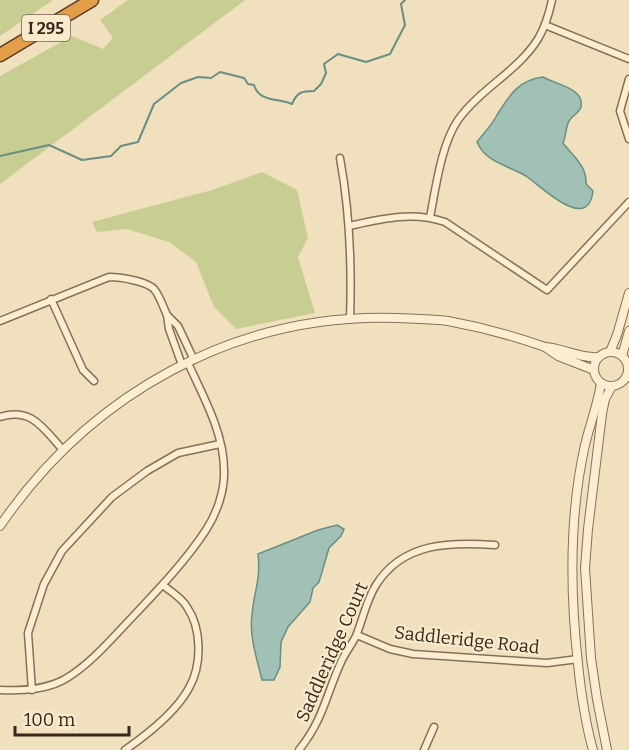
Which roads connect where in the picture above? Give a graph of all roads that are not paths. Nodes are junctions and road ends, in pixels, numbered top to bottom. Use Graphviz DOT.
graph roads {
  1 [pos="92,0"];
  2 [pos="552,0"];
  3 [pos="545,25"];
  4 [pos="0,55"];
  5 [pos="629,59"];
  6 [pos="629,78"];
  7 [pos="629,139"];
  8 [pos="340,158"];
  9 [pos="629,202"];
  10 [pos="430,217"];
  11 [pos="349,226"];
  12 [pos="629,293"];
  13 [pos="51,299"];
  14 [pos="167,315"];
  15 [pos="350,319"];
  16 [pos="0,321"];
  17 [pos="629,331"];
  18 [pos="545,347"];
  19 [pos="610,352"];
  20 [pos="622,356"];
  21 [pos="599,357"];
  22 [pos="188,363"];
  23 [pos="594,370"];
  24 [pos="628,374"];
  25 [pos="94,381"];
  26 [pos="601,383"];
  27 [pos="612,386"];
  28 [pos="0,417"];
  29 [pos="220,444"];
  30 [pos="63,450"];
  31 [pos="0,526"];
  32 [pos="495,545"];
  33 [pos="163,585"];
  34 [pos="357,635"];
  35 [pos="578,660"];
  36 [pos="0,690"];
  37 [pos="32,690"];
  38 [pos="434,727"];
  39 [pos="125,750"];
  40 [pos="299,750"];
  41 [pos="424,750"];
  42 [pos="593,750"];
  43 [pos="607,750"];
  1 -- 4 [label="highway, I 295"];
  2 -- 3 [label="street"];
  3 -- 5 [label="street"];
  3 -- 10 [label="street"];
  6 -- 7 [label="street"];
  8 -- 11 [label="street"];
  9 -- 10 [label="street"];
  10 -- 11 [label="street"];
  11 -- 15 [label="street"];
  12 -- 19 [label="street"];
  13 -- 14 [label="street"];
  13 -- 16 [label="street"];
  13 -- 25 [label="street"];
  14 -- 22 [label="street"];
  14 -- 22 [label="street"];
  15 -- 18 [label="street"];
  15 -- 22 [label="street"];
  17 -- 20 [label="street"];
  18 -- 21 [label="street"];
  18 -- 23 [label="street"];
  19 -- 20 [label="street"];
  19 -- 21 [label="street"];
  20 -- 24 [label="street"];
  21 -- 23 [label="street"];
  22 -- 29 [label="street"];
  22 -- 30 [label="street"];
  23 -- 26 [label="street"];
  24 -- 27 [label="street"];
  26 -- 27 [label="street"];
  26 -- 35 [label="street"];
  27 -- 43 [label="street"];
  28 -- 30 [label="street"];
  29 -- 33 [label="street"];
  29 -- 37 [label="street"];
  30 -- 31 [label="street"];
  32 -- 34 [label="street, Saddleridge Court"];
  33 -- 37 [label="street"];
  33 -- 39 [label="street"];
  34 -- 35 [label="street, Saddleridge Road"];
  34 -- 40 [label="street, Saddleridge Court"];
  35 -- 42 [label="street"];
  36 -- 37 [label="street"];
  38 -- 41 [label="street"];
}
